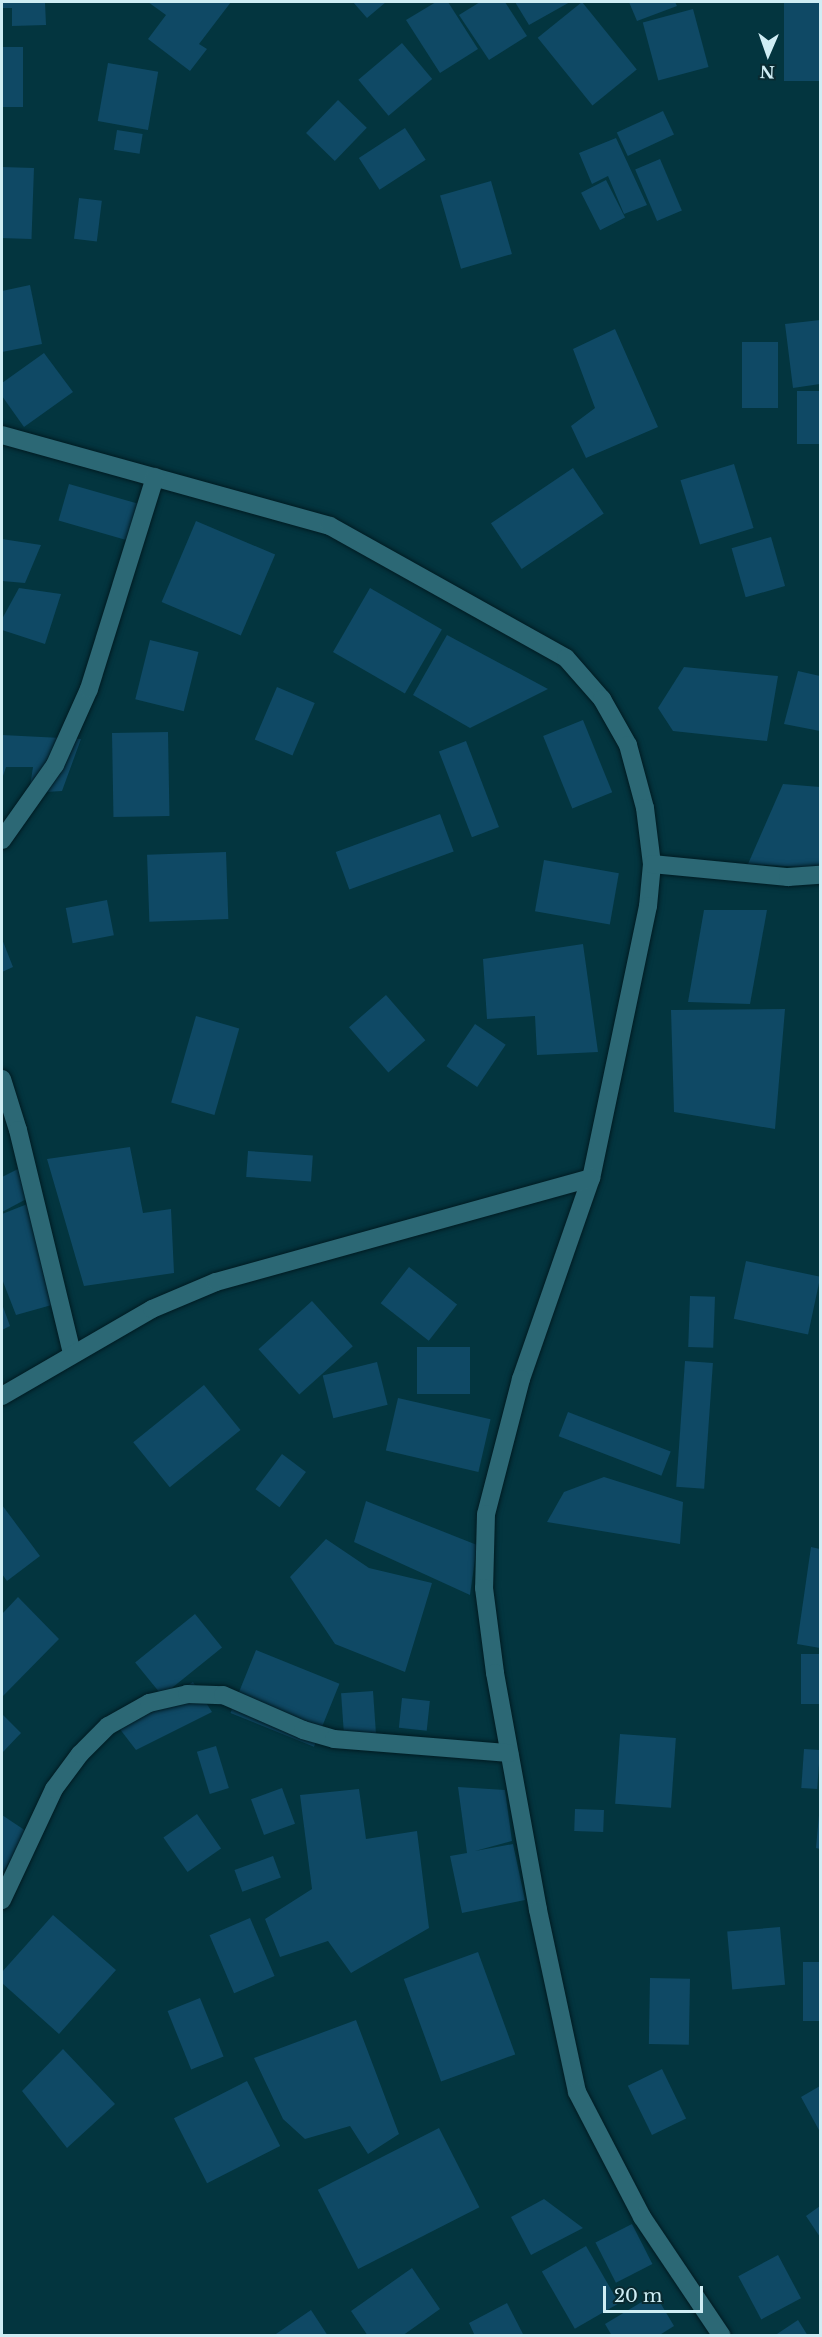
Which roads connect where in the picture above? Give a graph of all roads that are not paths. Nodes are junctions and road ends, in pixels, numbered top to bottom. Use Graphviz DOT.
graph roads {
  1 [pos="2,435"];
  2 [pos="155,477"];
  3 [pos="2,840"];
  4 [pos="652,864"];
  5 [pos="820,875"];
  6 [pos="2,1079"];
  7 [pos="591,1178"];
  8 [pos="72,1353"];
  9 [pos="2,1396"];
  10 [pos="509,1753"];
  11 [pos="2,1900"];
  12 [pos="722,2336"];
  1 -- 2 [label="street"];
  2 -- 3 [label="street"];
  2 -- 4 [label="street"];
  4 -- 5 [label="street"];
  4 -- 7 [label="street"];
  6 -- 8 [label="street"];
  7 -- 8 [label="street"];
  7 -- 10 [label="street"];
  8 -- 9 [label="street"];
  10 -- 11 [label="street"];
  10 -- 12 [label="street"];
}
